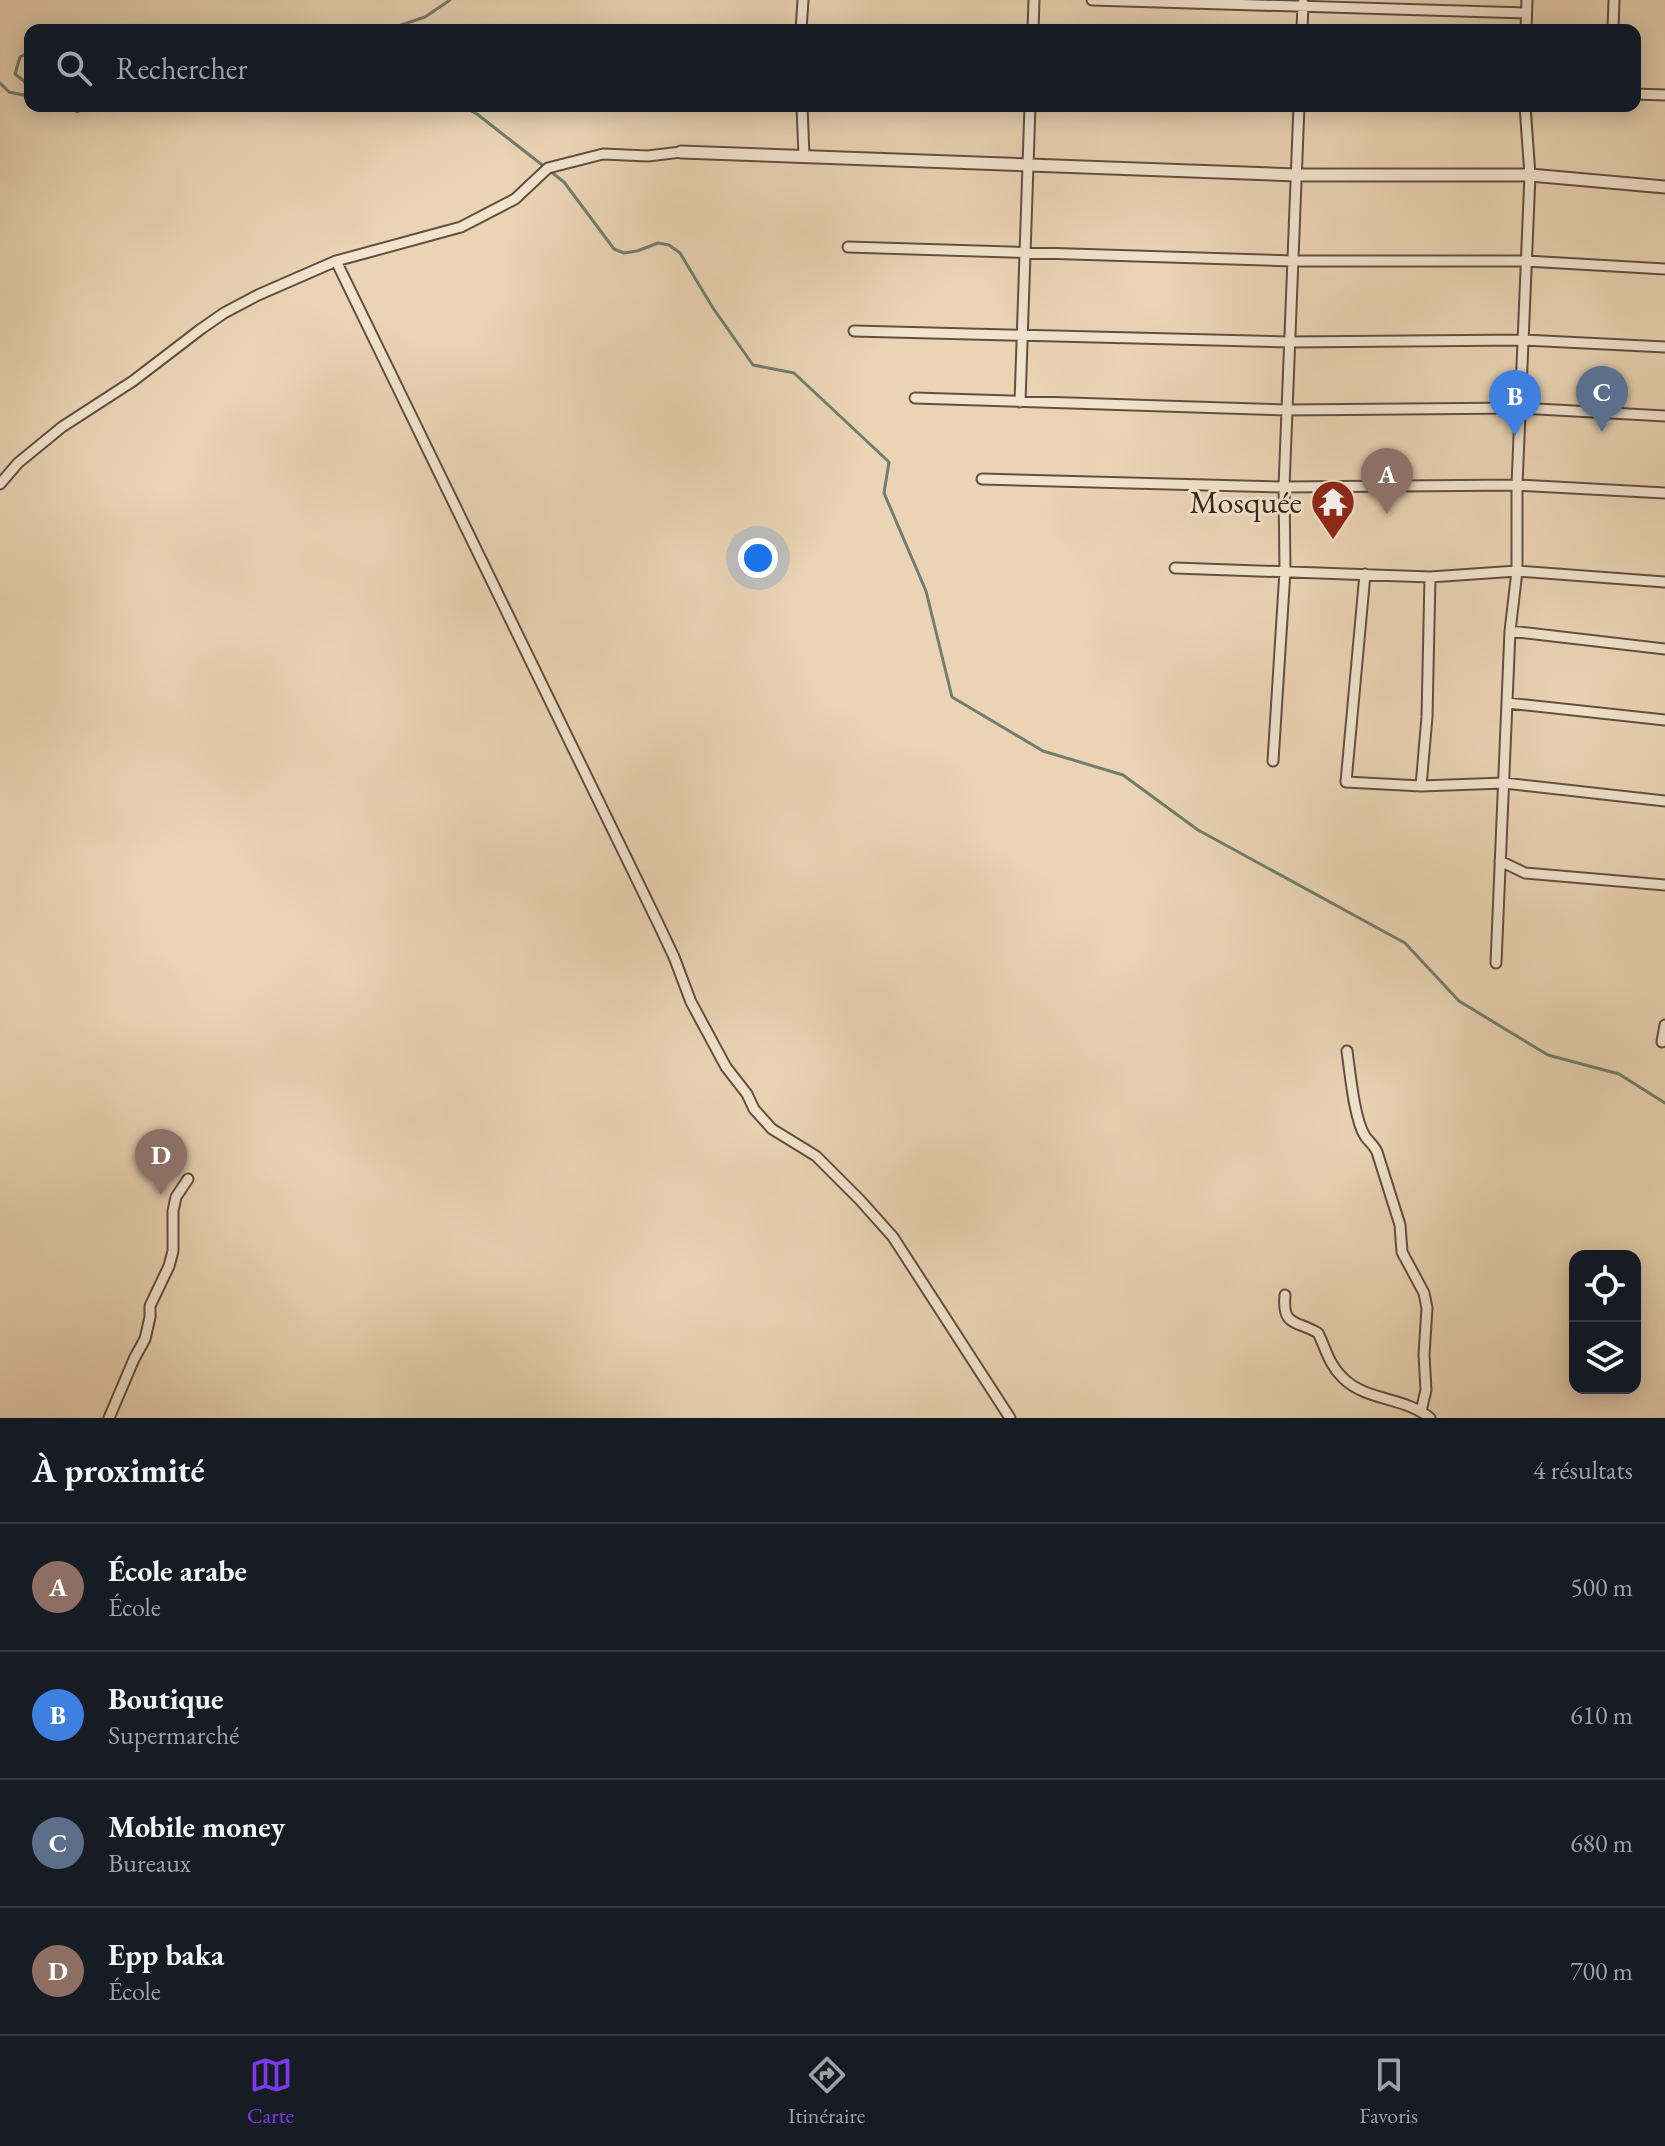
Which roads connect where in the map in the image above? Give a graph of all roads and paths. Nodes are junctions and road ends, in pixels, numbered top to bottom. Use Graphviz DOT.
graph roads {
  1 [pos="803,0"];
  2 [pos="1034,0"];
  3 [pos="1092,0"];
  4 [pos="1527,0"];
  5 [pos="1614,0"];
  6 [pos="1303,3"];
  7 [pos="1526,13"];
  8 [pos="801,24"];
  9 [pos="1033,24"];
  10 [pos="1302,24"];
  11 [pos="1526,24"];
  12 [pos="1613,24"];
  13 [pos="1641,94"];
  14 [pos="1665,95"];
  15 [pos="802,112"];
  16 [pos="1030,112"];
  17 [pos="1299,112"];
  18 [pos="1525,112"];
  19 [pos="681,152"];
  20 [pos="804,156"];
  21 [pos="1028,165"];
  22 [pos="1296,175"];
  23 [pos="1530,175"];
  24 [pos="1665,187"];
  25 [pos="848,247"];
  26 [pos="1024,252"];
  27 [pos="336,261"];
  28 [pos="1293,261"];
  29 [pos="1526,261"];
  30 [pos="1665,269"];
  31 [pos="854,331"];
  32 [pos="1021,336"];
  33 [pos="1523,340"];
  34 [pos="1289,342"];
  35 [pos="1665,347"];
  36 [pos="915,398"];
  37 [pos="1020,402"];
  38 [pos="1520,408"];
  39 [pos="1287,410"];
  40 [pos="1665,416"];
  41 [pos="982,479"];
  42 [pos="0,484"];
  43 [pos="1517,485"];
  44 [pos="1284,487"];
  45 [pos="1665,493"];
  46 [pos="1175,568"];
  47 [pos="1285,571"];
  48 [pos="1517,571"];
  49 [pos="1365,574"];
  50 [pos="1430,577"];
  51 [pos="1665,582"];
  52 [pos="1510,631"];
  53 [pos="1665,649"];
  54 [pos="1507,703"];
  55 [pos="1665,720"];
  56 [pos="1273,761"];
  57 [pos="1504,783"];
  58 [pos="1421,786"];
  59 [pos="1665,801"];
  60 [pos="1500,861"];
  61 [pos="1665,885"];
  62 [pos="1496,963"];
  63 [pos="1665,1025"];
  64 [pos="1662,1042"];
  65 [pos="1347,1051"];
  66 [pos="188,1179"];
  67 [pos="1285,1295"];
  68 [pos="1426,1414"];
  69 [pos="109,1418"];
  70 [pos="1010,1418"];
  1 -- 8 [label="street"];
  2 -- 9 [label="street"];
  3 -- 6 [label="street"];
  4 -- 7 [label="street"];
  5 -- 12 [label="street"];
  6 -- 7 [label="street"];
  6 -- 10 [label="street"];
  7 -- 11 [label="street"];
  13 -- 14 [label="street"];
  15 -- 20 [label="street"];
  16 -- 21 [label="street"];
  17 -- 22 [label="street"];
  18 -- 23 [label="street"];
  19 -- 20 [label="street"];
  19 -- 27 [label="street"];
  20 -- 21 [label="street"];
  21 -- 22 [label="street"];
  21 -- 26 [label="street"];
  22 -- 23 [label="street"];
  22 -- 28 [label="street"];
  23 -- 24 [label="street"];
  23 -- 29 [label="street"];
  25 -- 26 [label="street"];
  26 -- 28 [label="street"];
  26 -- 32 [label="street"];
  27 -- 42 [label="street"];
  27 -- 70 [label="street"];
  28 -- 29 [label="street"];
  28 -- 34 [label="street"];
  29 -- 30 [label="street"];
  29 -- 33 [label="street"];
  31 -- 32 [label="street"];
  32 -- 34 [label="street"];
  32 -- 37 [label="street"];
  33 -- 34 [label="street"];
  33 -- 35 [label="street"];
  33 -- 38 [label="street"];
  34 -- 39 [label="street"];
  36 -- 37 [label="street"];
  37 -- 39 [label="street"];
  38 -- 39 [label="street"];
  38 -- 40 [label="street"];
  38 -- 43 [label="street"];
  39 -- 44 [label="street"];
  41 -- 44 [label="street"];
  43 -- 44 [label="street"];
  43 -- 45 [label="street"];
  43 -- 48 [label="street"];
  44 -- 47 [label="street"];
  46 -- 47 [label="street"];
  47 -- 49 [label="street"];
  47 -- 56 [label="street"];
  48 -- 50 [label="street"];
  48 -- 51 [label="street"];
  48 -- 52 [label="street"];
  49 -- 50 [label="street"];
  49 -- 58 [label="street"];
  50 -- 58 [label="street"];
  52 -- 53 [label="street"];
  52 -- 54 [label="street"];
  54 -- 55 [label="street"];
  54 -- 57 [label="street"];
  57 -- 58 [label="street"];
  57 -- 59 [label="street"];
  57 -- 60 [label="street"];
  60 -- 61 [label="street"];
  60 -- 62 [label="street"];
  63 -- 64 [label="street"];
  65 -- 68 [label="street"];
  66 -- 69 [label="street"];
  67 -- 68 [label="street"];
}
